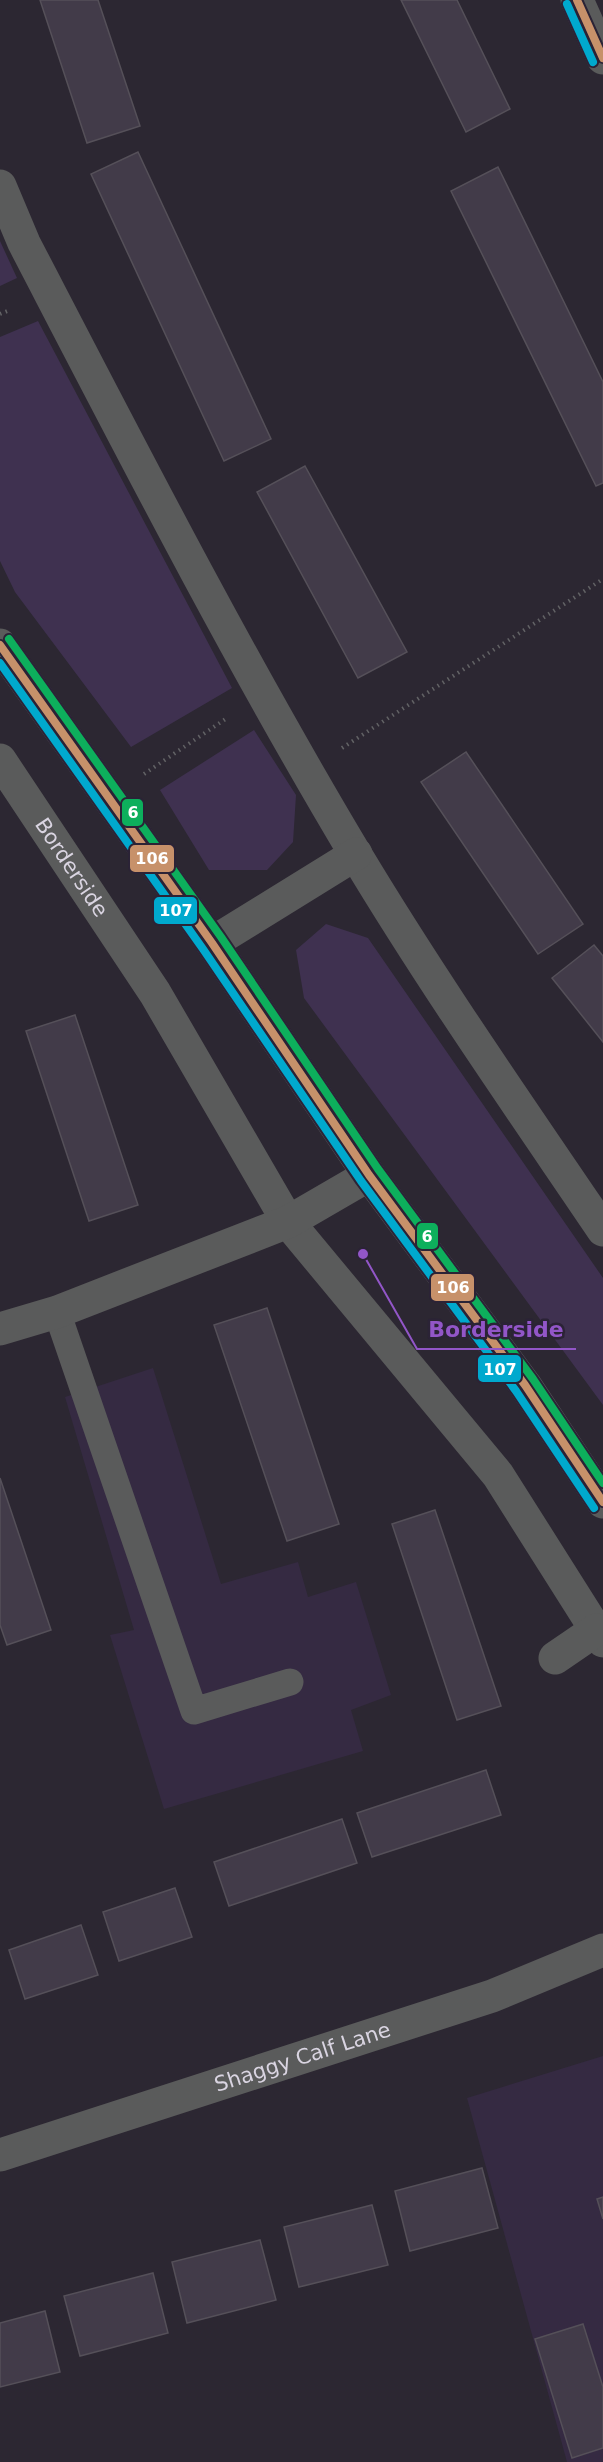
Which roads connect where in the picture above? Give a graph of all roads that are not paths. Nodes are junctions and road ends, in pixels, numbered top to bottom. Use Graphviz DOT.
graph roads {
  1 [pos="577,0"];
  2 [pos="603,58"];
  3 [pos="0,186"];
  4 [pos="0,645"];
  5 [pos="0,760"];
  6 [pos="356,854"];
  7 [pos="212,943"];
  8 [pos="369,1175"];
  9 [pos="288,1222"];
  10 [pos="603,1230"];
  11 [pos="57,1312"];
  12 [pos="0,1329"];
  13 [pos="603,1503"];
  14 [pos="599,1635"];
  15 [pos="555,1658"];
  16 [pos="290,1682"];
  17 [pos="603,1950"];
  18 [pos="0,2155"];
  1 -- 2 [label="street"];
  3 -- 6 [label="street"];
  4 -- 7 [label="street"];
  5 -- 9 [label="street, Borderside"];
  6 -- 7 [label="street"];
  6 -- 10 [label="street"];
  7 -- 8 [label="street"];
  8 -- 9 [label="street"];
  8 -- 13 [label="street"];
  9 -- 11 [label="street"];
  9 -- 14 [label="street, Borderside"];
  11 -- 12 [label="street"];
  11 -- 16 [label="lane"];
  14 -- 15 [label="street"];
  17 -- 18 [label="street, Shaggy Calf Lane"];
}
